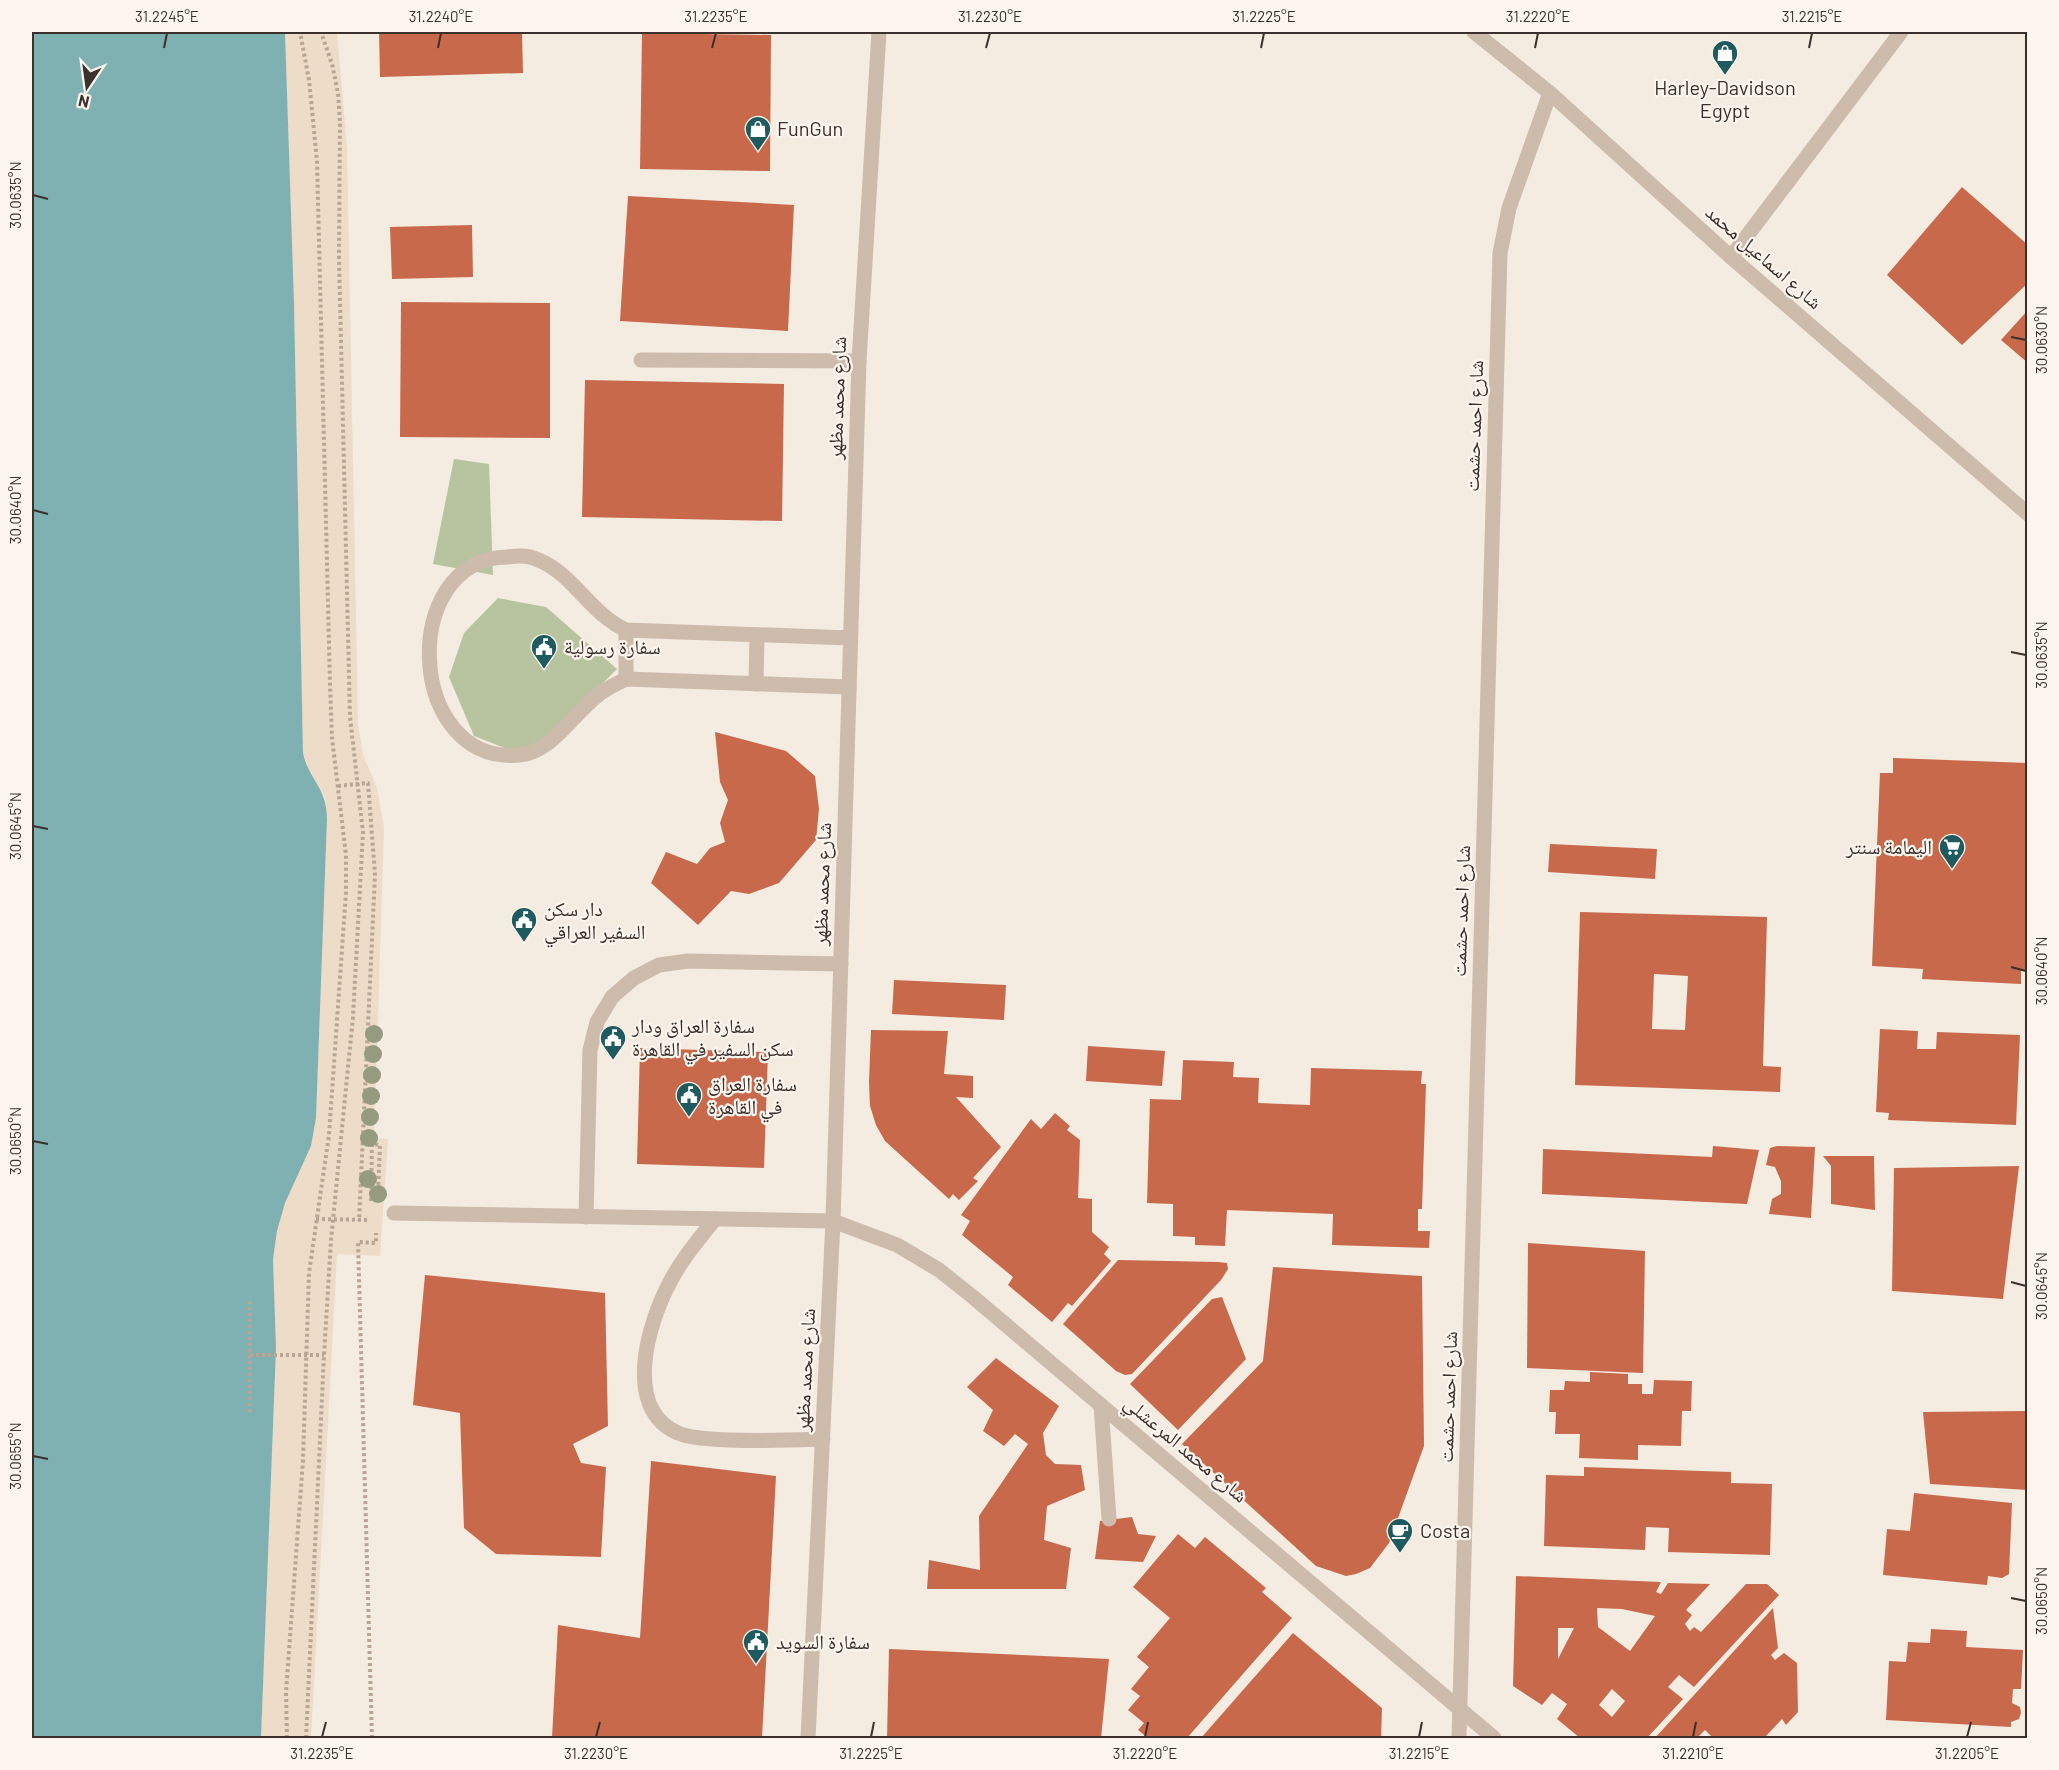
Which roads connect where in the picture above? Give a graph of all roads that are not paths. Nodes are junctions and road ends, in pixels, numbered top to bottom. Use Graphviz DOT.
graph roads {
  1 [pos="879,32"];
  2 [pos="1474,32"];
  3 [pos="1901,32"];
  4 [pos="1550,93"];
  5 [pos="1731,257"];
  6 [pos="641,360"];
  7 [pos="859,361"];
  8 [pos="2028,514"];
  9 [pos="626,630"];
  10 [pos="757,635"];
  11 [pos="850,638"];
  12 [pos="626,679"];
  13 [pos="756,684"];
  14 [pos="849,687"];
  15 [pos="841,964"];
  16 [pos="394,1213"];
  17 [pos="586,1217"];
  18 [pos="715,1220"];
  19 [pos="833,1221"];
  20 [pos="1101,1405"];
  21 [pos="823,1439"];
  22 [pos="1109,1518"];
  23 [pos="1460,1709"];
  24 [pos="808,1738"];
  25 [pos="1459,1738"];
  26 [pos="1494,1738"];
  1 -- 7 [label="street, شارع محمد مظهر"];
  2 -- 4 [label="street, شارع اسماعيل محمد"];
  3 -- 5 [label="street"];
  4 -- 5 [label="street, شارع اسماعيل محمد"];
  4 -- 23 [label="street, شارع احمد حشمت"];
  5 -- 8 [label="street, شارع اسماعيل محمد"];
  6 -- 7 [label="street"];
  7 -- 11 [label="street, شارع محمد مظهر"];
  9 -- 10 [label="street"];
  9 -- 12 [label="street"];
  9 -- 12 [label="street"];
  10 -- 11 [label="street"];
  10 -- 13 [label="street"];
  11 -- 14 [label="street, شارع محمد مظهر"];
  12 -- 13 [label="street"];
  13 -- 14 [label="street"];
  14 -- 15 [label="street, شارع محمد مظهر"];
  15 -- 17 [label="street"];
  15 -- 19 [label="street, شارع محمد مظهر"];
  16 -- 17 [label="street"];
  17 -- 18 [label="street"];
  18 -- 19 [label="street"];
  18 -- 21 [label="street"];
  19 -- 20 [label="street, شارع محمد المرعشلي"];
  19 -- 21 [label="street, شارع محمد مظهر"];
  20 -- 22 [label="street"];
  20 -- 23 [label="street, شارع محمد المرعشلي"];
  21 -- 24 [label="street, شارع محمد مظهر"];
  23 -- 25 [label="street, شارع احمد حشمت"];
  23 -- 26 [label="street, شارع محمد المرعشلي"];
}
